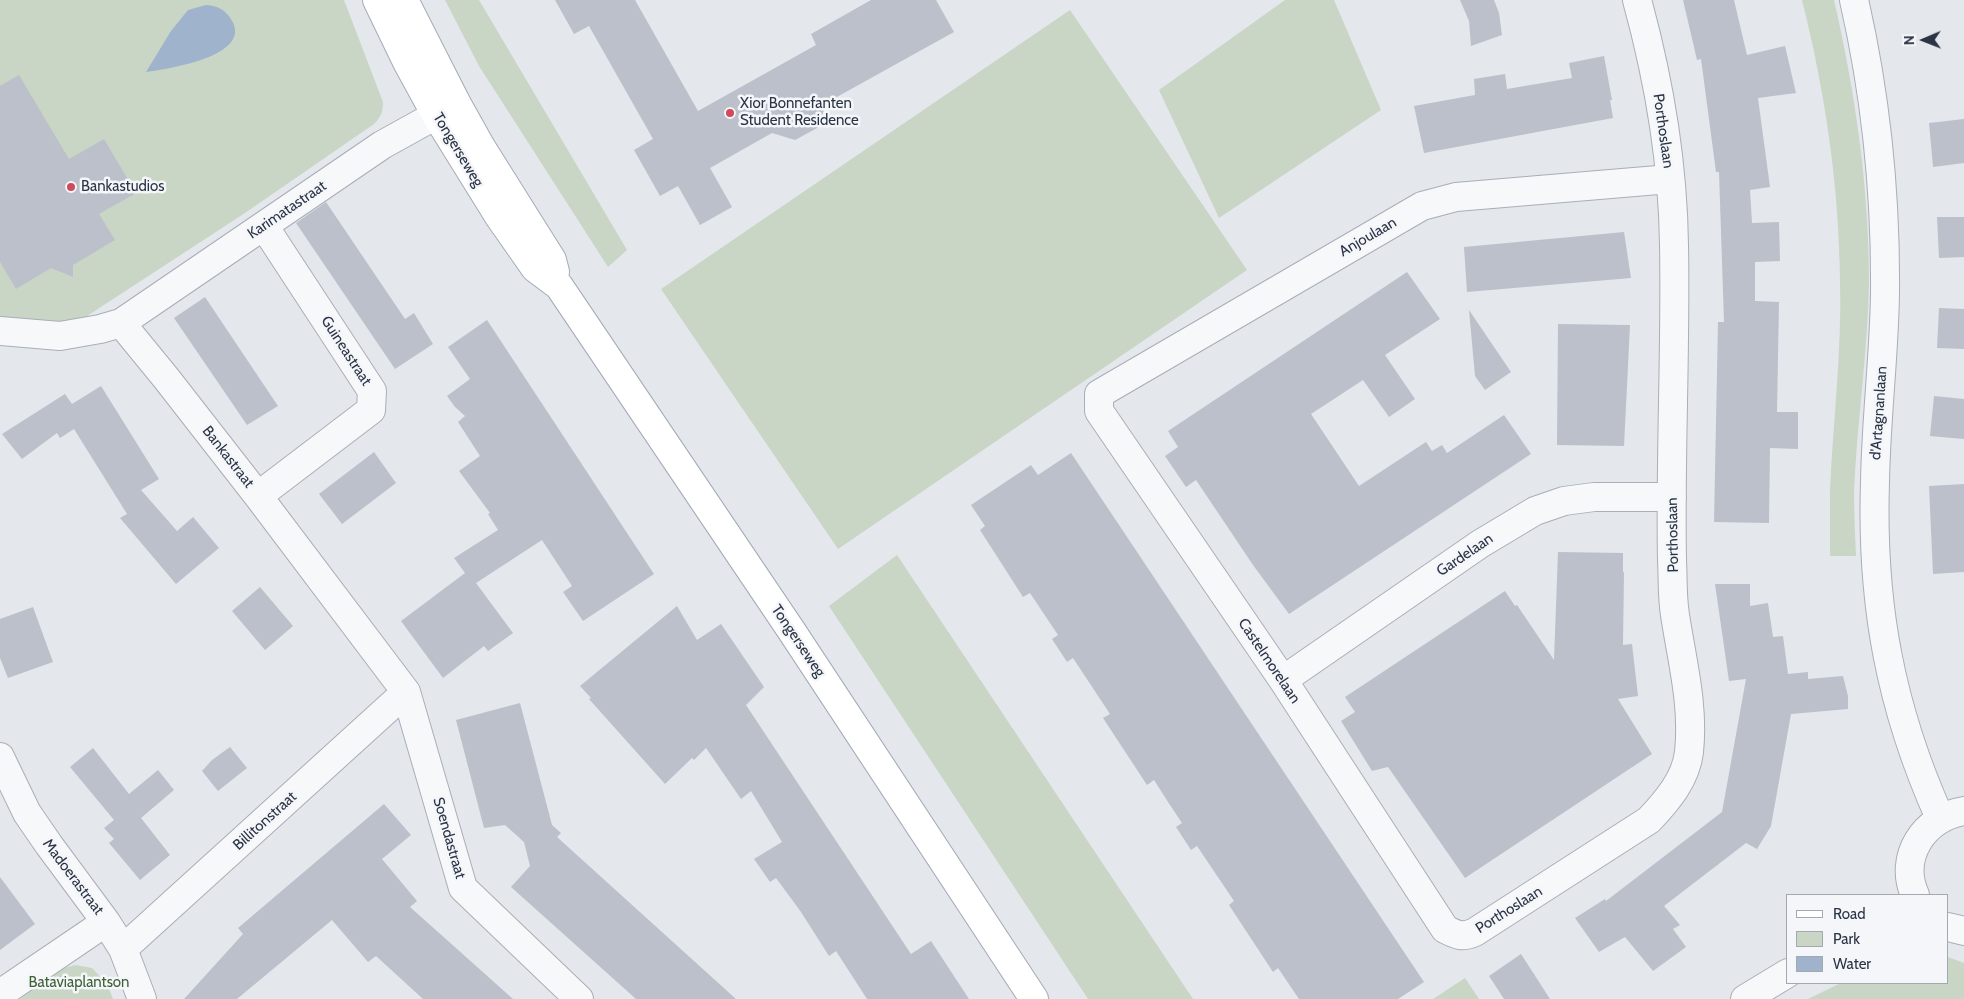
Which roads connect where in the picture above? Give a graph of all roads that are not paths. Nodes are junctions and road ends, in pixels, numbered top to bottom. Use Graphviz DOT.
graph roads {
  1 [pos="377,0"];
  2 [pos="404,0"];
  3 [pos="1637,0"];
  4 [pos="1854,0"];
  5 [pos="446,110"];
  6 [pos="1670,179"];
  7 [pos="264,226"];
  8 [pos="121,323"];
  9 [pos="0,331"];
  10 [pos="1099,394"];
  11 [pos="258,496"];
  12 [pos="1672,497"];
  13 [pos="1283,680"];
  14 [pos="406,692"];
  15 [pos="2,767"];
  16 [pos="1952,815"];
  17 [pos="1914,894"];
  18 [pos="106,922"];
  19 [pos="1949,927"];
  20 [pos="1444,929"];
  21 [pos="1964,931"];
  22 [pos="123,949"];
  23 [pos="1786,974"];
  24 [pos="0,994"];
  25 [pos="142,999"];
  26 [pos="579,999"];
  27 [pos="1034,999"];
  28 [pos="1745,999"];
  1 -- 5 [label="main road, Tongerseweg"];
  2 -- 5 [label="main road, Tongerseweg"];
  3 -- 6 [label="street, Porthoslaan"];
  4 -- 16 [label="street, d'Artagnanlaan"];
  5 -- 7 [label="street, Karimatastraat"];
  5 -- 27 [label="main road, Tongerseweg"];
  6 -- 10 [label="street, Anjoulaan"];
  6 -- 12 [label="street, Porthoslaan"];
  7 -- 8 [label="street, Karimatastraat"];
  7 -- 11 [label="street, Guineastraat"];
  8 -- 9 [label="street"];
  8 -- 11 [label="street, Bankastraat"];
  10 -- 13 [label="street, Castelmorelaan"];
  11 -- 14 [label="street, Bankastraat"];
  12 -- 13 [label="street, Gardelaan"];
  12 -- 20 [label="street, Porthoslaan"];
  13 -- 20 [label="street, Castelmorelaan"];
  14 -- 22 [label="street, Billitonstraat"];
  14 -- 26 [label="street, Soendastraat"];
  15 -- 18 [label="street, Madoerastraat"];
  16 -- 17 [label="street"];
  18 -- 22 [label="street, Madoerastraat"];
  18 -- 24 [label="street"];
  19 -- 21 [label="street"];
  22 -- 25 [label="street, Madoerastraat"];
  23 -- 28 [label="street"];
}
